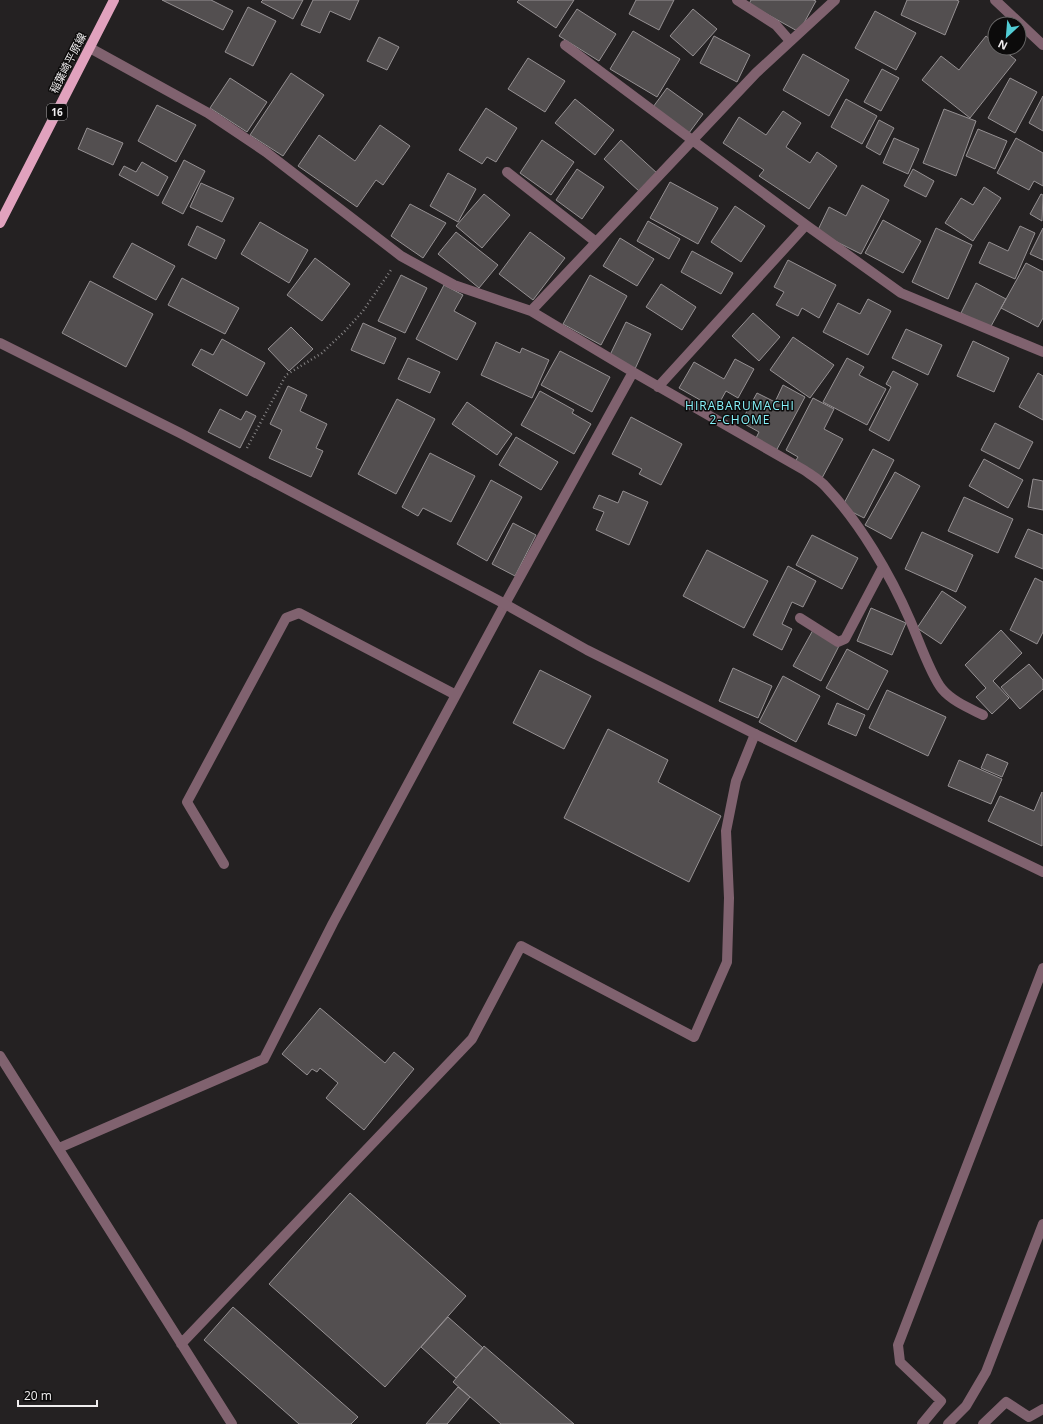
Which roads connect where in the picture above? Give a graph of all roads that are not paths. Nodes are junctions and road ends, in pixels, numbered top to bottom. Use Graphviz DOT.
graph roads {
  1 [pos="114,0"];
  2 [pos="736,0"];
  3 [pos="835,0"];
  4 [pos="995,0"];
  5 [pos="790,41"];
  6 [pos="565,45"];
  7 [pos="1043,45"];
  8 [pos="90,48"];
  9 [pos="694,140"];
  10 [pos="507,172"];
  11 [pos="0,223"];
  12 [pos="806,225"];
  13 [pos="596,242"];
  14 [pos="531,311"];
  15 [pos="0,343"];
  16 [pos="1043,352"];
  17 [pos="634,372"];
  18 [pos="658,387"];
  19 [pos="883,567"];
  20 [pos="505,604"];
  21 [pos="800,618"];
  22 [pos="456,695"];
  23 [pos="983,715"];
  24 [pos="755,734"];
  25 [pos="224,864"];
  26 [pos="1043,872"];
  27 [pos="1043,968"];
  28 [pos="0,1056"];
  29 [pos="59,1148"];
  30 [pos="1043,1224"];
  31 [pos="180,1344"];
  32 [pos="1043,1409"];
  33 [pos="1027,1421"];
  34 [pos="232,1424"];
  35 [pos="922,1424"];
  36 [pos="948,1424"];
  37 [pos="983,1424"];
  1 -- 8 [label="main road, 稲葉崎平原線 / 16"];
  2 -- 5 [label="street"];
  3 -- 5 [label="street"];
  4 -- 7 [label="street"];
  5 -- 9 [label="street"];
  6 -- 9 [label="street"];
  8 -- 11 [label="main road, 稲葉崎平原線 / 16"];
  8 -- 14 [label="street"];
  9 -- 12 [label="street"];
  9 -- 13 [label="street"];
  10 -- 13 [label="street"];
  12 -- 16 [label="street"];
  12 -- 18 [label="street"];
  13 -- 14 [label="street"];
  14 -- 17 [label="street"];
  15 -- 20 [label="street"];
  17 -- 18 [label="street"];
  17 -- 20 [label="street"];
  18 -- 19 [label="street"];
  19 -- 21 [label="street"];
  19 -- 23 [label="street"];
  20 -- 22 [label="street"];
  20 -- 24 [label="street"];
  22 -- 25 [label="street"];
  22 -- 29 [label="street"];
  24 -- 26 [label="street"];
  24 -- 31 [label="street"];
  27 -- 35 [label="street"];
  28 -- 29 [label="street"];
  29 -- 31 [label="street"];
  30 -- 36 [label="street"];
  31 -- 34 [label="street"];
  32 -- 33 [label="street"];
  33 -- 37 [label="street"];
}
